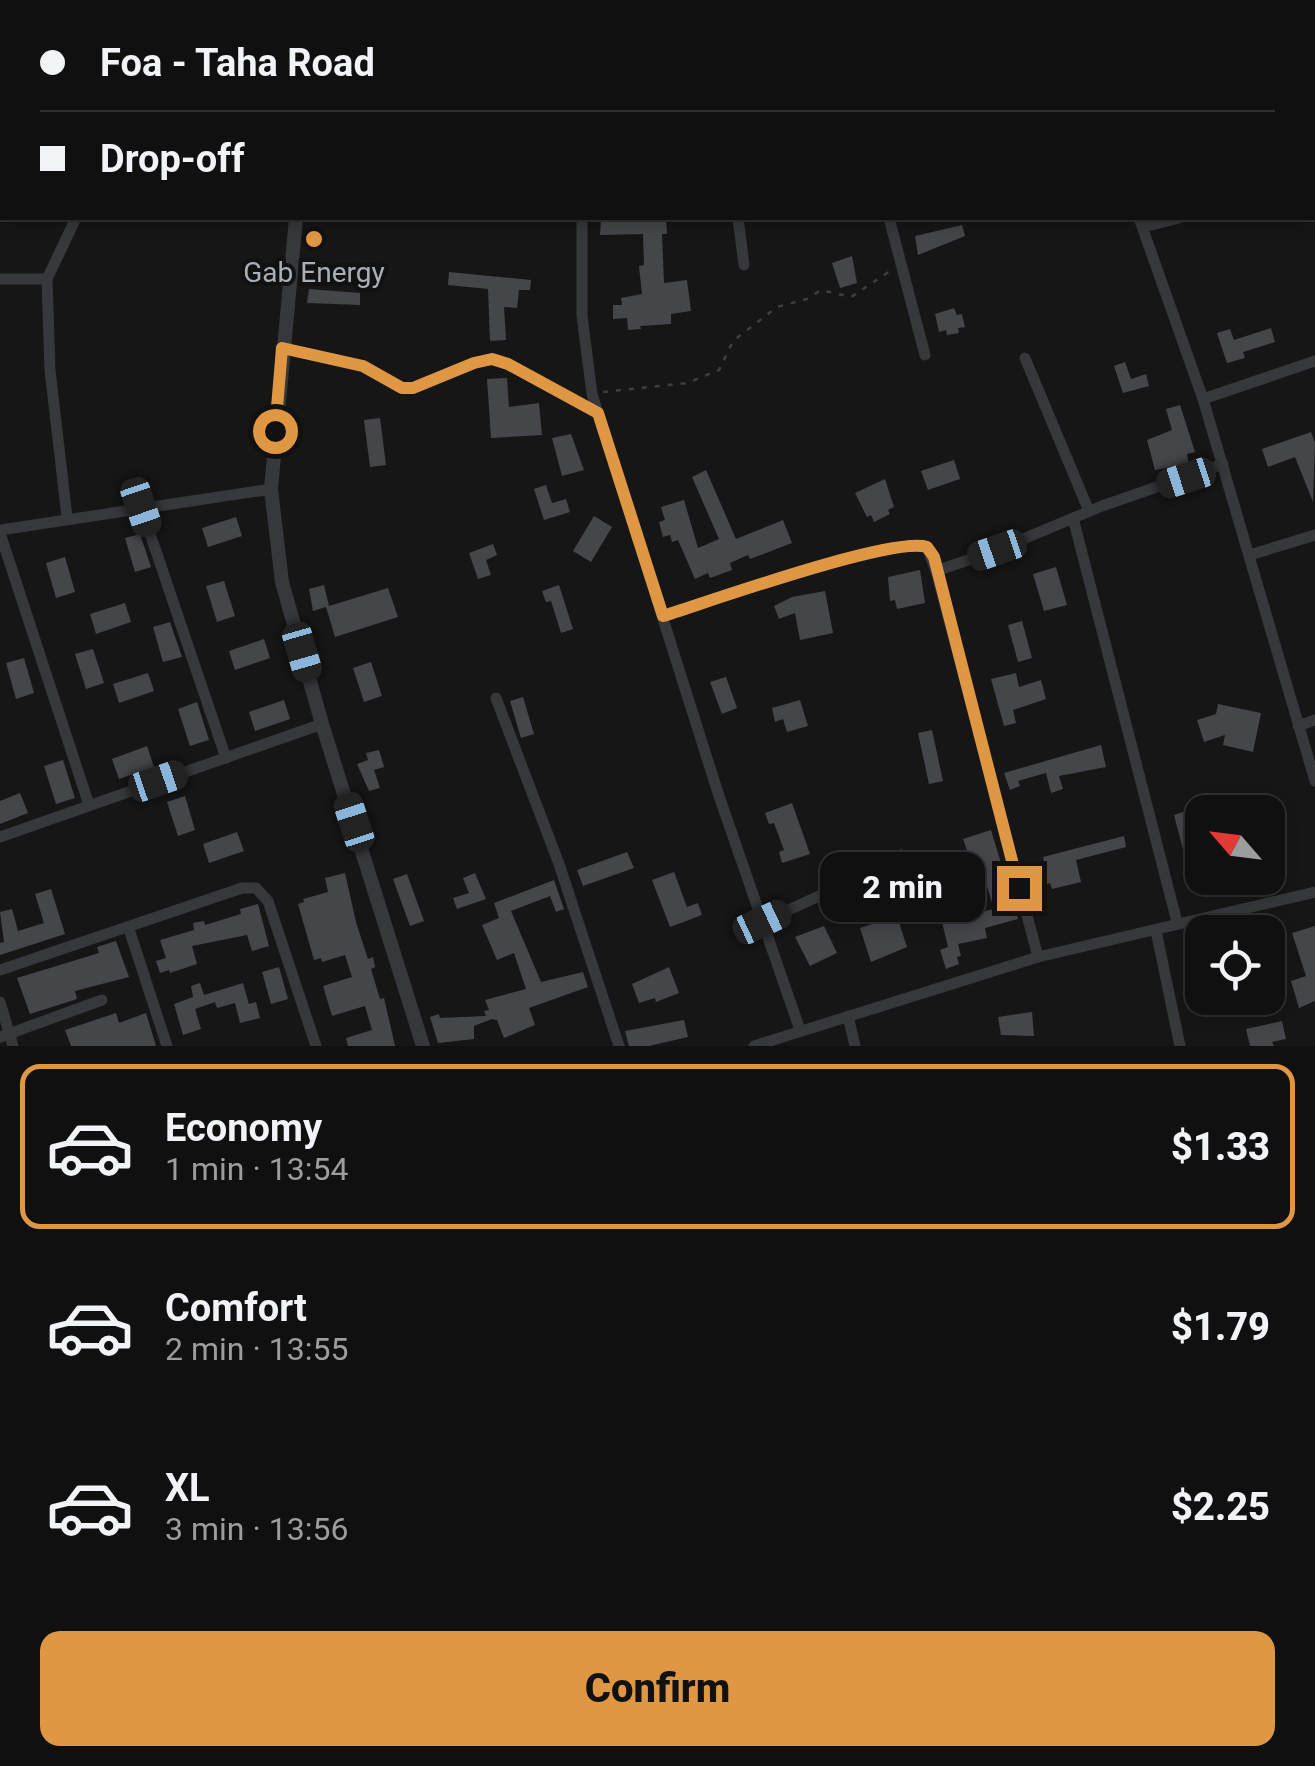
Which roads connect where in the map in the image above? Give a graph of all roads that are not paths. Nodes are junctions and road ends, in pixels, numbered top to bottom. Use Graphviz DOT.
graph roads {
  1 [pos="75,220"];
  2 [pos="296,220"];
  3 [pos="582,220"];
  4 [pos="738,220"];
  5 [pos="890,220"];
  6 [pos="1141,222"];
  7 [pos="744,265"];
  8 [pos="0,279"];
  9 [pos="47,279"];
  10 [pos="282,348"];
  11 [pos="926,356"];
  12 [pos="1025,358"];
  13 [pos="1315,361"];
  14 [pos="1203,400"];
  15 [pos="598,413"];
  16 [pos="1222,464"];
  17 [pos="270,490"];
  18 [pos="141,507"];
  19 [pos="1089,511"];
  20 [pos="67,517"];
  21 [pos="1074,518"];
  22 [pos="0,532"];
  23 [pos="1315,535"];
  24 [pos="1250,555"];
  25 [pos="936,571"];
  26 [pos="663,616"];
  27 [pos="496,698"];
  28 [pos="1315,720"];
  29 [pos="322,724"];
  30 [pos="1298,726"];
  31 [pos="226,758"];
  32 [pos="1315,781"];
  33 [pos="89,804"];
  34 [pos="0,837"];
  35 [pos="872,872"];
  36 [pos="1315,892"];
  37 [pos="762,922"];
  38 [pos="1177,922"];
  39 [pos="128,928"];
  40 [pos="1156,930"];
  41 [pos="1038,957"];
  42 [pos="0,970"];
  43 [pos="102,1000"];
  44 [pos="0,1002"];
  45 [pos="848,1016"];
  46 [pos="800,1030"];
  47 [pos="7,1039"];
  48 [pos="166,1046"];
  49 [pos="316,1046"];
  50 [pos="423,1046"];
  51 [pos="619,1046"];
  52 [pos="754,1046"];
  53 [pos="855,1046"];
  54 [pos="1180,1046"];
  1 -- 9 [label="street"];
  2 -- 10 [label="street"];
  3 -- 15 [label="street"];
  4 -- 7 [label="street"];
  5 -- 11 [label="street"];
  6 -- 14 [label="street"];
  8 -- 9 [label="street"];
  9 -- 20 [label="street"];
  10 -- 15 [label="street"];
  10 -- 17 [label="street"];
  12 -- 19 [label="street"];
  13 -- 14 [label="street"];
  14 -- 16 [label="street"];
  15 -- 26 [label="street"];
  16 -- 19 [label="street"];
  16 -- 24 [label="street"];
  17 -- 18 [label="street"];
  17 -- 29 [label="street"];
  18 -- 20 [label="street"];
  18 -- 31 [label="street"];
  19 -- 21 [label="street"];
  20 -- 22 [label="street"];
  21 -- 25 [label="street"];
  21 -- 38 [label="street"];
  22 -- 33 [label="street"];
  23 -- 24 [label="street"];
  24 -- 30 [label="street"];
  25 -- 26 [label="street"];
  25 -- 41 [label="street"];
  26 -- 37 [label="street"];
  27 -- 51 [label="street"];
  28 -- 30 [label="street"];
  29 -- 31 [label="street"];
  29 -- 50 [label="street"];
  30 -- 32 [label="street"];
  31 -- 33 [label="street"];
  33 -- 34 [label="street"];
  35 -- 37 [label="street"];
  36 -- 38 [label="street"];
  37 -- 46 [label="street"];
  38 -- 40 [label="street"];
  39 -- 42 [label="street"];
  39 -- 48 [label="street"];
  39 -- 49 [label="street"];
  40 -- 41 [label="street"];
  40 -- 54 [label="street"];
  41 -- 45 [label="street"];
  43 -- 47 [label="street"];
  44 -- 47 [label="street"];
  45 -- 46 [label="street"];
  45 -- 53 [label="street"];
  46 -- 52 [label="street"];
}
